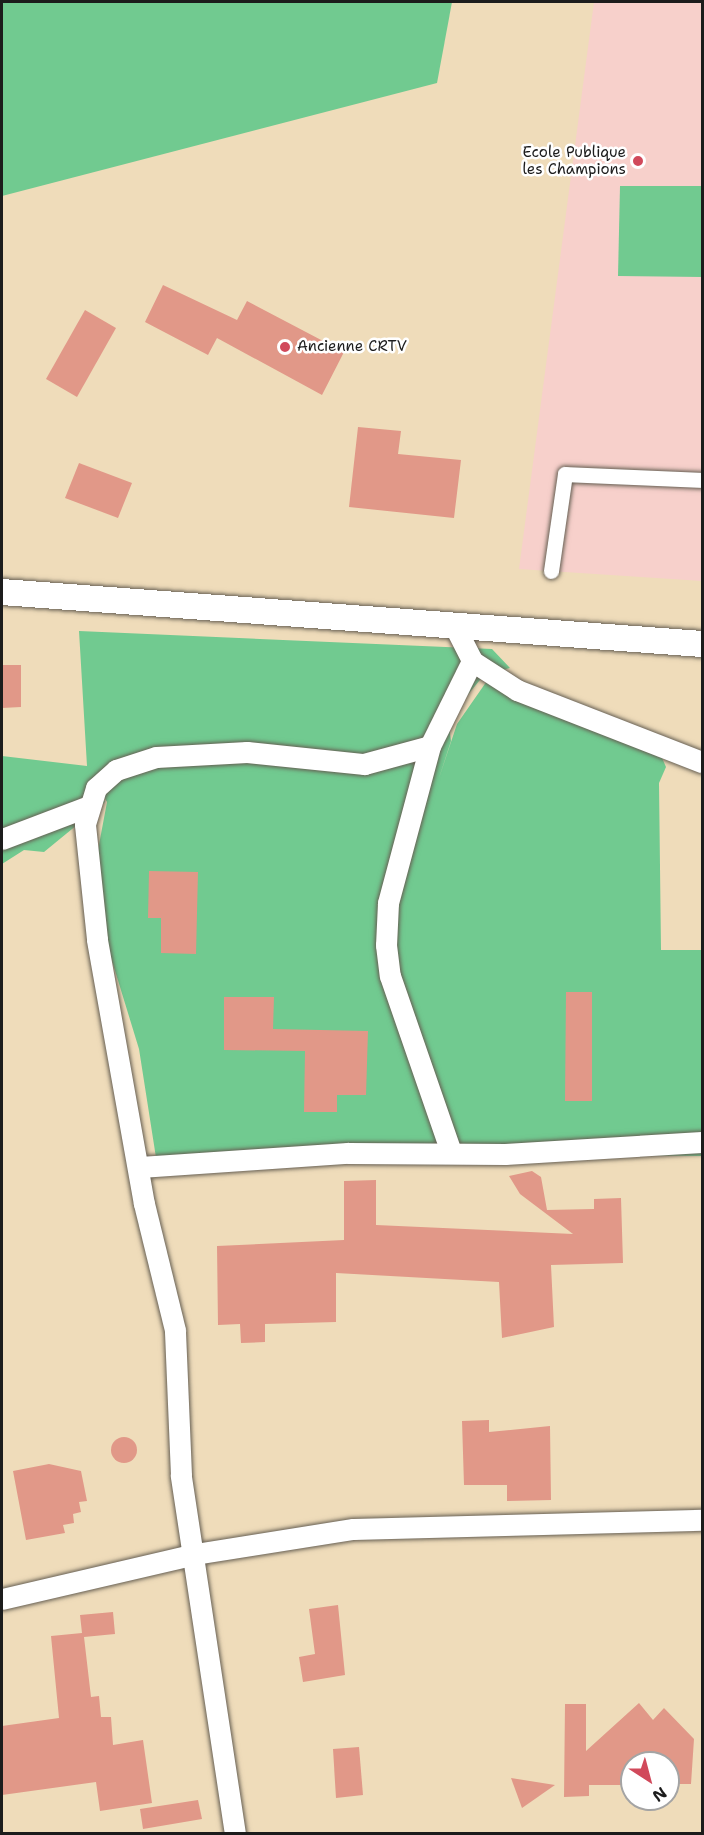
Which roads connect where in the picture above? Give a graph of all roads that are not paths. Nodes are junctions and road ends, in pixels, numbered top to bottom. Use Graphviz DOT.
graph roads {
  1 [pos="702,480"];
  2 [pos="551,571"];
  3 [pos="2,592"];
  4 [pos="456,629"];
  5 [pos="702,644"];
  6 [pos="472,660"];
  7 [pos="430,746"];
  8 [pos="702,762"];
  9 [pos="89,806"];
  10 [pos="2,839"];
  11 [pos="702,1142"];
  12 [pos="451,1152"];
  13 [pos="140,1167"];
  14 [pos="702,1520"];
  15 [pos="195,1554"];
  16 [pos="2,1599"];
  17 [pos="235,1833"];
  1 -- 2 [label="street"];
  3 -- 4 [label="street"];
  4 -- 5 [label="street"];
  4 -- 6 [label="street"];
  6 -- 7 [label="street"];
  6 -- 8 [label="street"];
  7 -- 9 [label="street"];
  7 -- 12 [label="street"];
  9 -- 10 [label="street"];
  9 -- 13 [label="street"];
  11 -- 12 [label="street"];
  12 -- 13 [label="street"];
  13 -- 15 [label="street"];
  14 -- 15 [label="street"];
  15 -- 16 [label="street"];
  15 -- 17 [label="street"];
}
